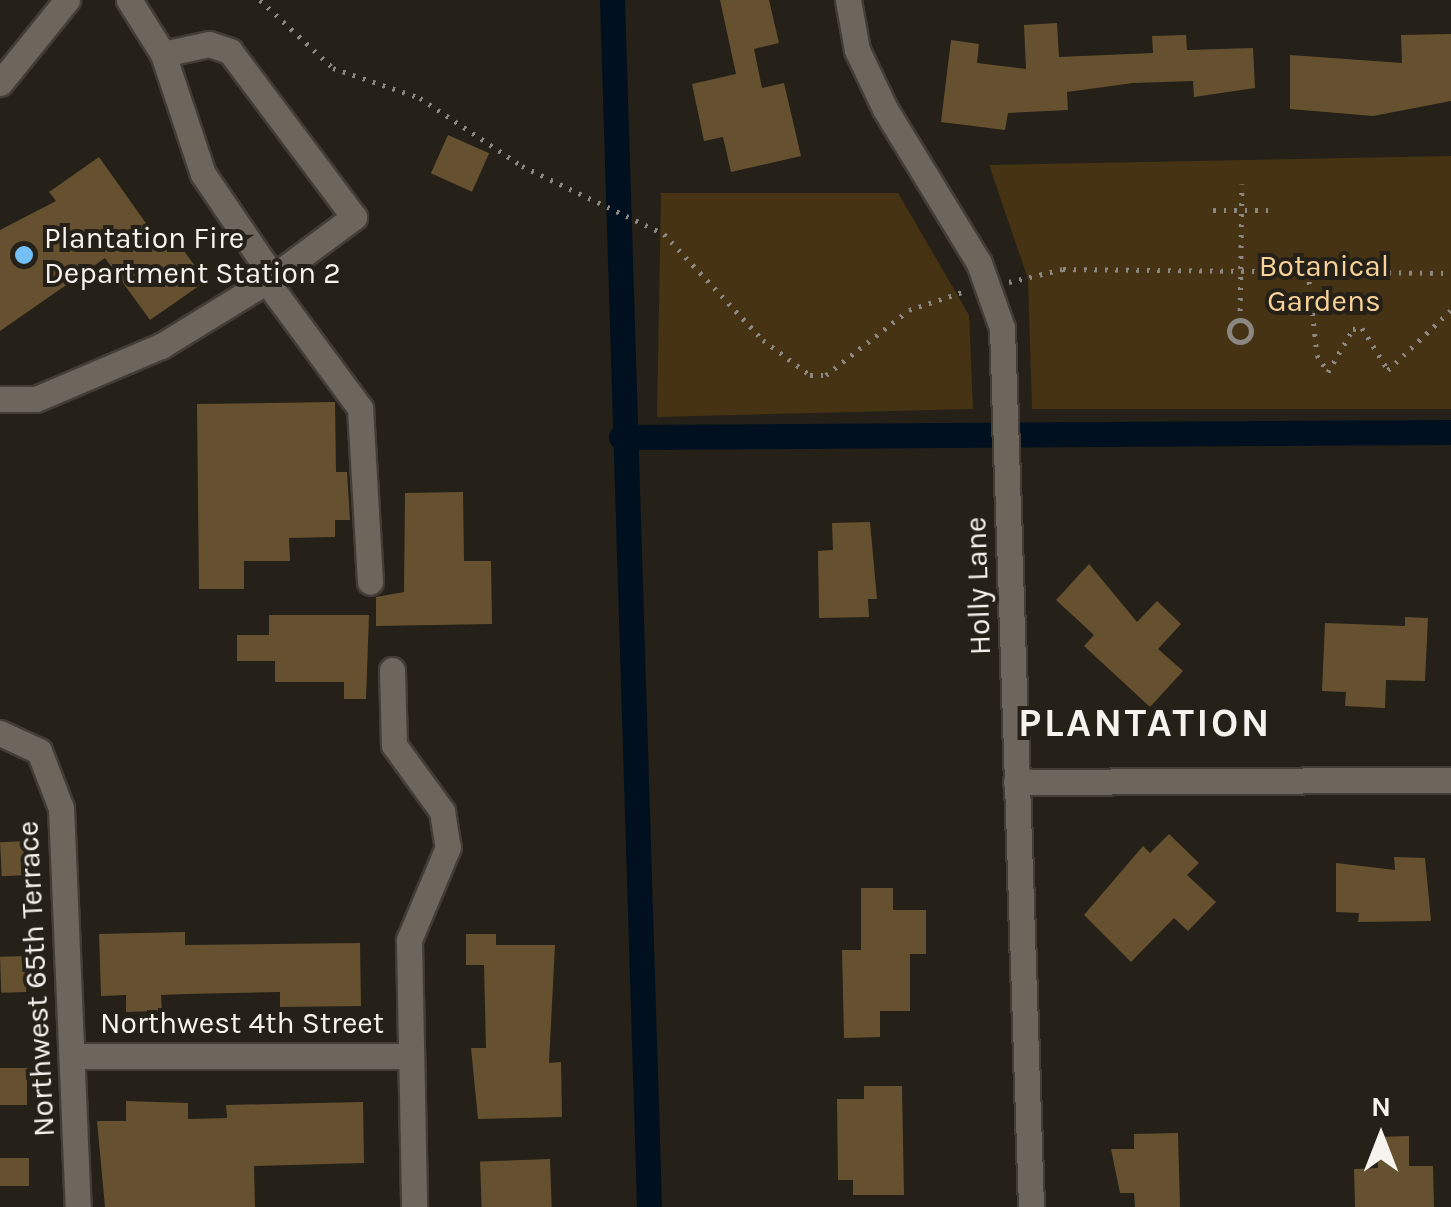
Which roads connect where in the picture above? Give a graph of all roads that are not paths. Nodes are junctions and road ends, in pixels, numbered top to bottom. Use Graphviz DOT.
graph roads {
  1 [pos="67,0"];
  2 [pos="129,0"];
  3 [pos="848,0"];
  4 [pos="163,54"];
  5 [pos="0,83"];
  6 [pos="270,280"];
  7 [pos="0,398"];
  8 [pos="370,582"];
  9 [pos="392,670"];
  10 [pos="0,734"];
  11 [pos="1451,780"];
  12 [pos="1016,782"];
  13 [pos="75,1056"];
  14 [pos="408,1056"];
  15 [pos="78,1207"];
  16 [pos="414,1207"];
  17 [pos="1031,1207"];
  1 -- 5 [label="street"];
  2 -- 4 [label="street"];
  3 -- 12 [label="street, Holly Lane"];
  4 -- 6 [label="street"];
  4 -- 6 [label="street"];
  6 -- 7 [label="street"];
  6 -- 8 [label="street"];
  9 -- 14 [label="street"];
  10 -- 13 [label="street, Northwest 65th Terrace"];
  11 -- 12 [label="street"];
  12 -- 17 [label="street, Holly Lane"];
  13 -- 14 [label="street, Northwest 4th Street"];
  13 -- 15 [label="street, Northwest 65th Terrace"];
  14 -- 16 [label="street"];
}
